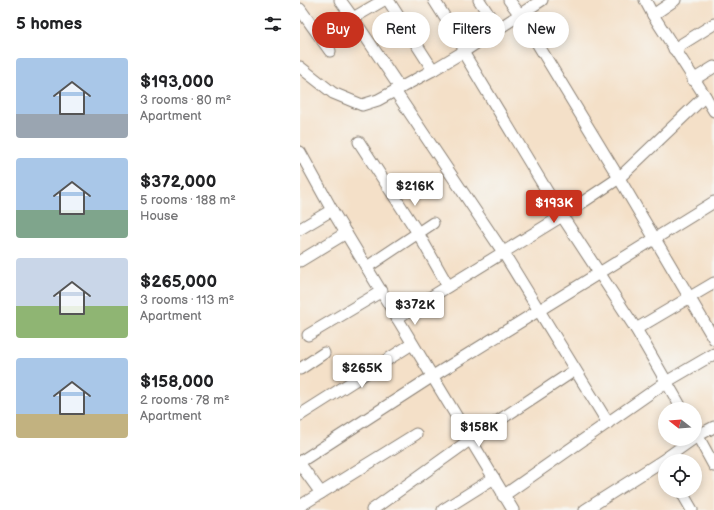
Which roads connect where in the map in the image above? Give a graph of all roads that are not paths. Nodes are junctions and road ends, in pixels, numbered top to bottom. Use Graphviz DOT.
graph roads {
  1 [pos="340,0"];
  2 [pos="384,0"];
  3 [pos="388,0"];
  4 [pos="434,0"];
  5 [pos="478,0"];
  6 [pos="509,0"];
  7 [pos="542,0"];
  8 [pos="645,0"];
  9 [pos="675,0"];
  10 [pos="300,10"];
  11 [pos="349,12"];
  12 [pos="363,12"];
  13 [pos="487,12"];
  14 [pos="518,12"];
  15 [pos="524,12"];
  16 [pos="653,15"];
  17 [pos="714,24"];
  18 [pos="364,36"];
  19 [pos="469,48"];
  20 [pos="540,48"];
  21 [pos="674,49"];
  22 [pos="330,51"];
  23 [pos="463,52"];
  24 [pos="300,66"];
  25 [pos="714,67"];
  26 [pos="433,70"];
  27 [pos="694,80"];
  28 [pos="398,90"];
  29 [pos="705,96"];
  30 [pos="714,111"];
  31 [pos="359,142"];
  32 [pos="300,152"];
  33 [pos="619,178"];
  34 [pos="712,207"];
  35 [pos="332,210"];
  36 [pos="562,216"];
  37 [pos="433,223"];
  38 [pos="300,229"];
  39 [pos="346,233"];
  40 [pos="418,233"];
  41 [pos="656,238"];
  42 [pos="503,252"];
  43 [pos="300,261"];
  44 [pos="367,267"];
  45 [pos="600,274"];
  46 [pos="714,283"];
  47 [pos="448,286"];
  48 [pos="382,291"];
  49 [pos="689,298"];
  50 [pos="540,311"];
  51 [pos="397,318"];
  52 [pos="636,330"];
  53 [pos="308,335"];
  54 [pos="714,339"];
  55 [pos="412,344"];
  56 [pos="324,353"];
  57 [pos="714,354"];
  58 [pos="300,369"];
  59 [pos="575,370"];
  60 [pos="433,376"];
  61 [pos="666,382"];
  62 [pos="678,402"];
  63 [pos="300,415"];
  64 [pos="608,423"];
  65 [pos="714,427"];
  66 [pos="702,433"];
  67 [pos="416,434"];
  68 [pos="471,440"];
  69 [pos="684,446"];
  70 [pos="701,446"];
  71 [pos="674,454"];
  72 [pos="300,463"];
  73 [pos="714,466"];
  74 [pos="658,467"];
  75 [pos="494,478"];
  76 [pos="321,493"];
  77 [pos="503,496"];
  78 [pos="685,498"];
  79 [pos="300,506"];
  80 [pos="372,510"];
  81 [pos="443,510"];
  82 [pos="513,510"];
  83 [pos="586,510"];
  84 [pos="692,510"];
  1 -- 11 [label="street"];
  2 -- 12 [label="street"];
  3 -- 26 [label="street"];
  4 -- 23 [label="street"];
  5 -- 13 [label="street"];
  6 -- 14 [label="street"];
  7 -- 15 [label="street"];
  8 -- 16 [label="street"];
  9 -- 16 [label="street"];
  10 -- 22 [label="street"];
  16 -- 21 [label="street"];
  17 -- 21 [label="street"];
  18 -- 28 [label="street"];
  19 -- 23 [label="street"];
  20 -- 33 [label="street"];
  21 -- 27 [label="street"];
  23 -- 26 [label="street"];
  23 -- 36 [label="street"];
  24 -- 28 [label="street"];
  25 -- 27 [label="street"];
  26 -- 28 [label="street"];
  27 -- 29 [label="street"];
  28 -- 42 [label="street"];
  29 -- 30 [label="street"];
  29 -- 33 [label="street"];
  31 -- 40 [label="street"];
  32 -- 35 [label="street"];
  33 -- 36 [label="street"];
  33 -- 41 [label="street"];
  34 -- 41 [label="street"];
  35 -- 38 [label="street"];
  35 -- 39 [label="street"];
  36 -- 42 [label="street"];
  36 -- 45 [label="street"];
  37 -- 40 [label="street"];
  39 -- 43 [label="street"];
  39 -- 44 [label="street"];
  40 -- 44 [label="street"];
  40 -- 47 [label="street"];
  41 -- 45 [label="street"];
  41 -- 49 [label="street"];
  42 -- 47 [label="street"];
  42 -- 50 [label="street"];
  44 -- 48 [label="street"];
  45 -- 50 [label="street"];
  45 -- 52 [label="street"];
  46 -- 49 [label="street"];
  47 -- 51 [label="street"];
  48 -- 51 [label="street"];
  48 -- 53 [label="street"];
  49 -- 52 [label="street"];
  49 -- 54 [label="street"];
  50 -- 59 [label="street"];
  50 -- 60 [label="street"];
  51 -- 55 [label="street"];
  52 -- 61 [label="street"];
  55 -- 60 [label="street"];
  55 -- 63 [label="street"];
  56 -- 58 [label="street"];
  57 -- 61 [label="street"];
  59 -- 64 [label="street"];
  59 -- 68 [label="street"];
  60 -- 68 [label="street"];
  60 -- 72 [label="street"];
  61 -- 62 [label="street"];
  61 -- 64 [label="street"];
  64 -- 77 [label="street"];
  65 -- 66 [label="street"];
  67 -- 76 [label="street"];
  68 -- 75 [label="street"];
  68 -- 80 [label="street"];
  69 -- 71 [label="street"];
  70 -- 73 [label="street"];
  72 -- 76 [label="street"];
  74 -- 83 [label="street"];
  75 -- 77 [label="street"];
  75 -- 81 [label="street"];
  76 -- 79 [label="street"];
  77 -- 82 [label="street"];
  78 -- 84 [label="street"];
}
